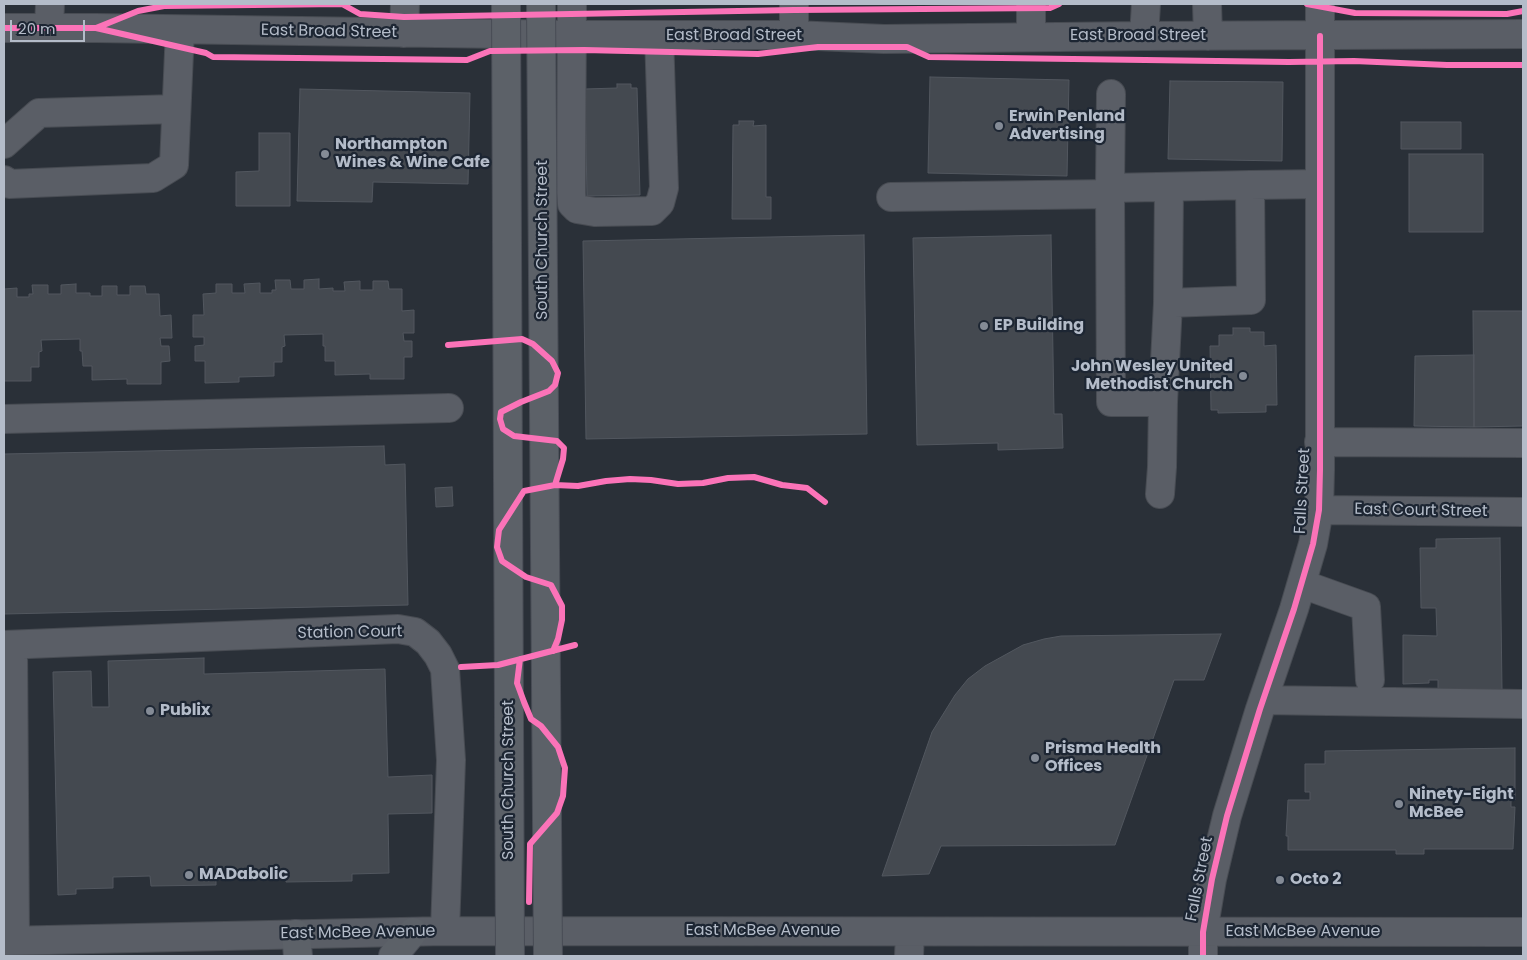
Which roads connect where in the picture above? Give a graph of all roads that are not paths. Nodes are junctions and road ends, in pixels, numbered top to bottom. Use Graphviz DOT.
graph roads {
  1 [pos="405,4"];
  2 [pos="506,4"];
  3 [pos="541,4"];
  4 [pos="572,4"];
  5 [pos="794,4"];
  6 [pos="1031,4"];
  7 [pos="1146,4"];
  8 [pos="1207,4"];
  9 [pos="1320,4"];
  10 [pos="50,16"];
  11 [pos="4,28"];
  12 [pos="180,30"];
  13 [pos="404,33"];
  14 [pos="1523,34"];
  15 [pos="573,35"];
  16 [pos="659,35"];
  17 [pos="794,35"];
  18 [pos="1144,36"];
  19 [pos="1208,36"];
  20 [pos="1320,36"];
  21 [pos="1031,37"];
  22 [pos="1111,94"];
  23 [pos="176,109"];
  24 [pos="4,144"];
  25 [pos="4,180"];
  26 [pos="1320,184"];
  27 [pos="1250,186"];
  28 [pos="1170,187"];
  29 [pos="1110,191"];
  30 [pos="891,197"];
  31 [pos="1168,303"];
  32 [pos="1163,402"];
  33 [pos="449,408"];
  34 [pos="4,419"];
  35 [pos="1319,442"];
  36 [pos="1523,443"];
  37 [pos="1160,494"];
  38 [pos="1318,510"];
  39 [pos="1523,512"];
  40 [pos="1302,584"];
  41 [pos="8,645"];
  42 [pos="1370,680"];
  43 [pos="1263,700"];
  44 [pos="1523,704"];
  45 [pos="445,931"];
  46 [pos="413,932"];
  47 [pos="1523,932"];
  48 [pos="10,941"];
  49 [pos="910,944"];
  50 [pos="1203,944"];
  51 [pos="1472,944"];
  52 [pos="297,945"];
  53 [pos="139,947"];
  54 [pos="393,956"];
  55 [pos="510,956"];
  56 [pos="548,956"];
  1 -- 13 [label="street"];
  2 -- 55 [label="main road, South Church Street, bridge"];
  3 -- 56 [label="main road, South Church Street, bridge"];
  4 -- 15 [label="street"];
  5 -- 17 [label="street"];
  6 -- 21 [label="street"];
  7 -- 18 [label="street"];
  8 -- 19 [label="street"];
  9 -- 20 [label="street, Falls Street"];
  10 -- 11 [label="street, East Broad Street"];
  10 -- 12 [label="street, East Broad Street"];
  12 -- 13 [label="street, East Broad Street"];
  12 -- 23 [label="street"];
  13 -- 15 [label="street, East Broad Street"];
  14 -- 20 [label="street, East Broad Street"];
  15 -- 16 [label="street, East Broad Street"];
  15 -- 16 [label="street"];
  16 -- 17 [label="street, East Broad Street"];
  17 -- 21 [label="street, East Broad Street"];
  18 -- 19 [label="street, East Broad Street"];
  18 -- 21 [label="street, East Broad Street"];
  19 -- 20 [label="street, East Broad Street"];
  20 -- 26 [label="street, Falls Street"];
  22 -- 29 [label="street"];
  23 -- 24 [label="street"];
  23 -- 25 [label="street"];
  26 -- 27 [label="street"];
  26 -- 35 [label="street, Falls Street"];
  27 -- 28 [label="street"];
  27 -- 31 [label="street"];
  28 -- 29 [label="street"];
  28 -- 31 [label="street"];
  29 -- 30 [label="street"];
  29 -- 32 [label="street"];
  31 -- 32 [label="street"];
  32 -- 37 [label="street"];
  33 -- 34 [label="street"];
  35 -- 36 [label="street"];
  35 -- 38 [label="street, Falls Street"];
  38 -- 39 [label="street, East Court Street"];
  38 -- 40 [label="street, Falls Street"];
  40 -- 42 [label="street"];
  40 -- 43 [label="street, Falls Street"];
  41 -- 45 [label="street, Station Court"];
  41 -- 48 [label="street"];
  43 -- 44 [label="street"];
  43 -- 50 [label="street, Falls Street"];
  45 -- 46 [label="street, East McBee Avenue"];
  45 -- 49 [label="street, East McBee Avenue"];
  46 -- 52 [label="street, East McBee Avenue"];
  46 -- 54 [label="main road"];
  47 -- 51 [label="street, East McBee Avenue"];
  48 -- 53 [label="street, East McBee Avenue"];
  49 -- 50 [label="street, East McBee Avenue"];
  50 -- 51 [label="street, East McBee Avenue"];
  52 -- 53 [label="street, East McBee Avenue"];
}
